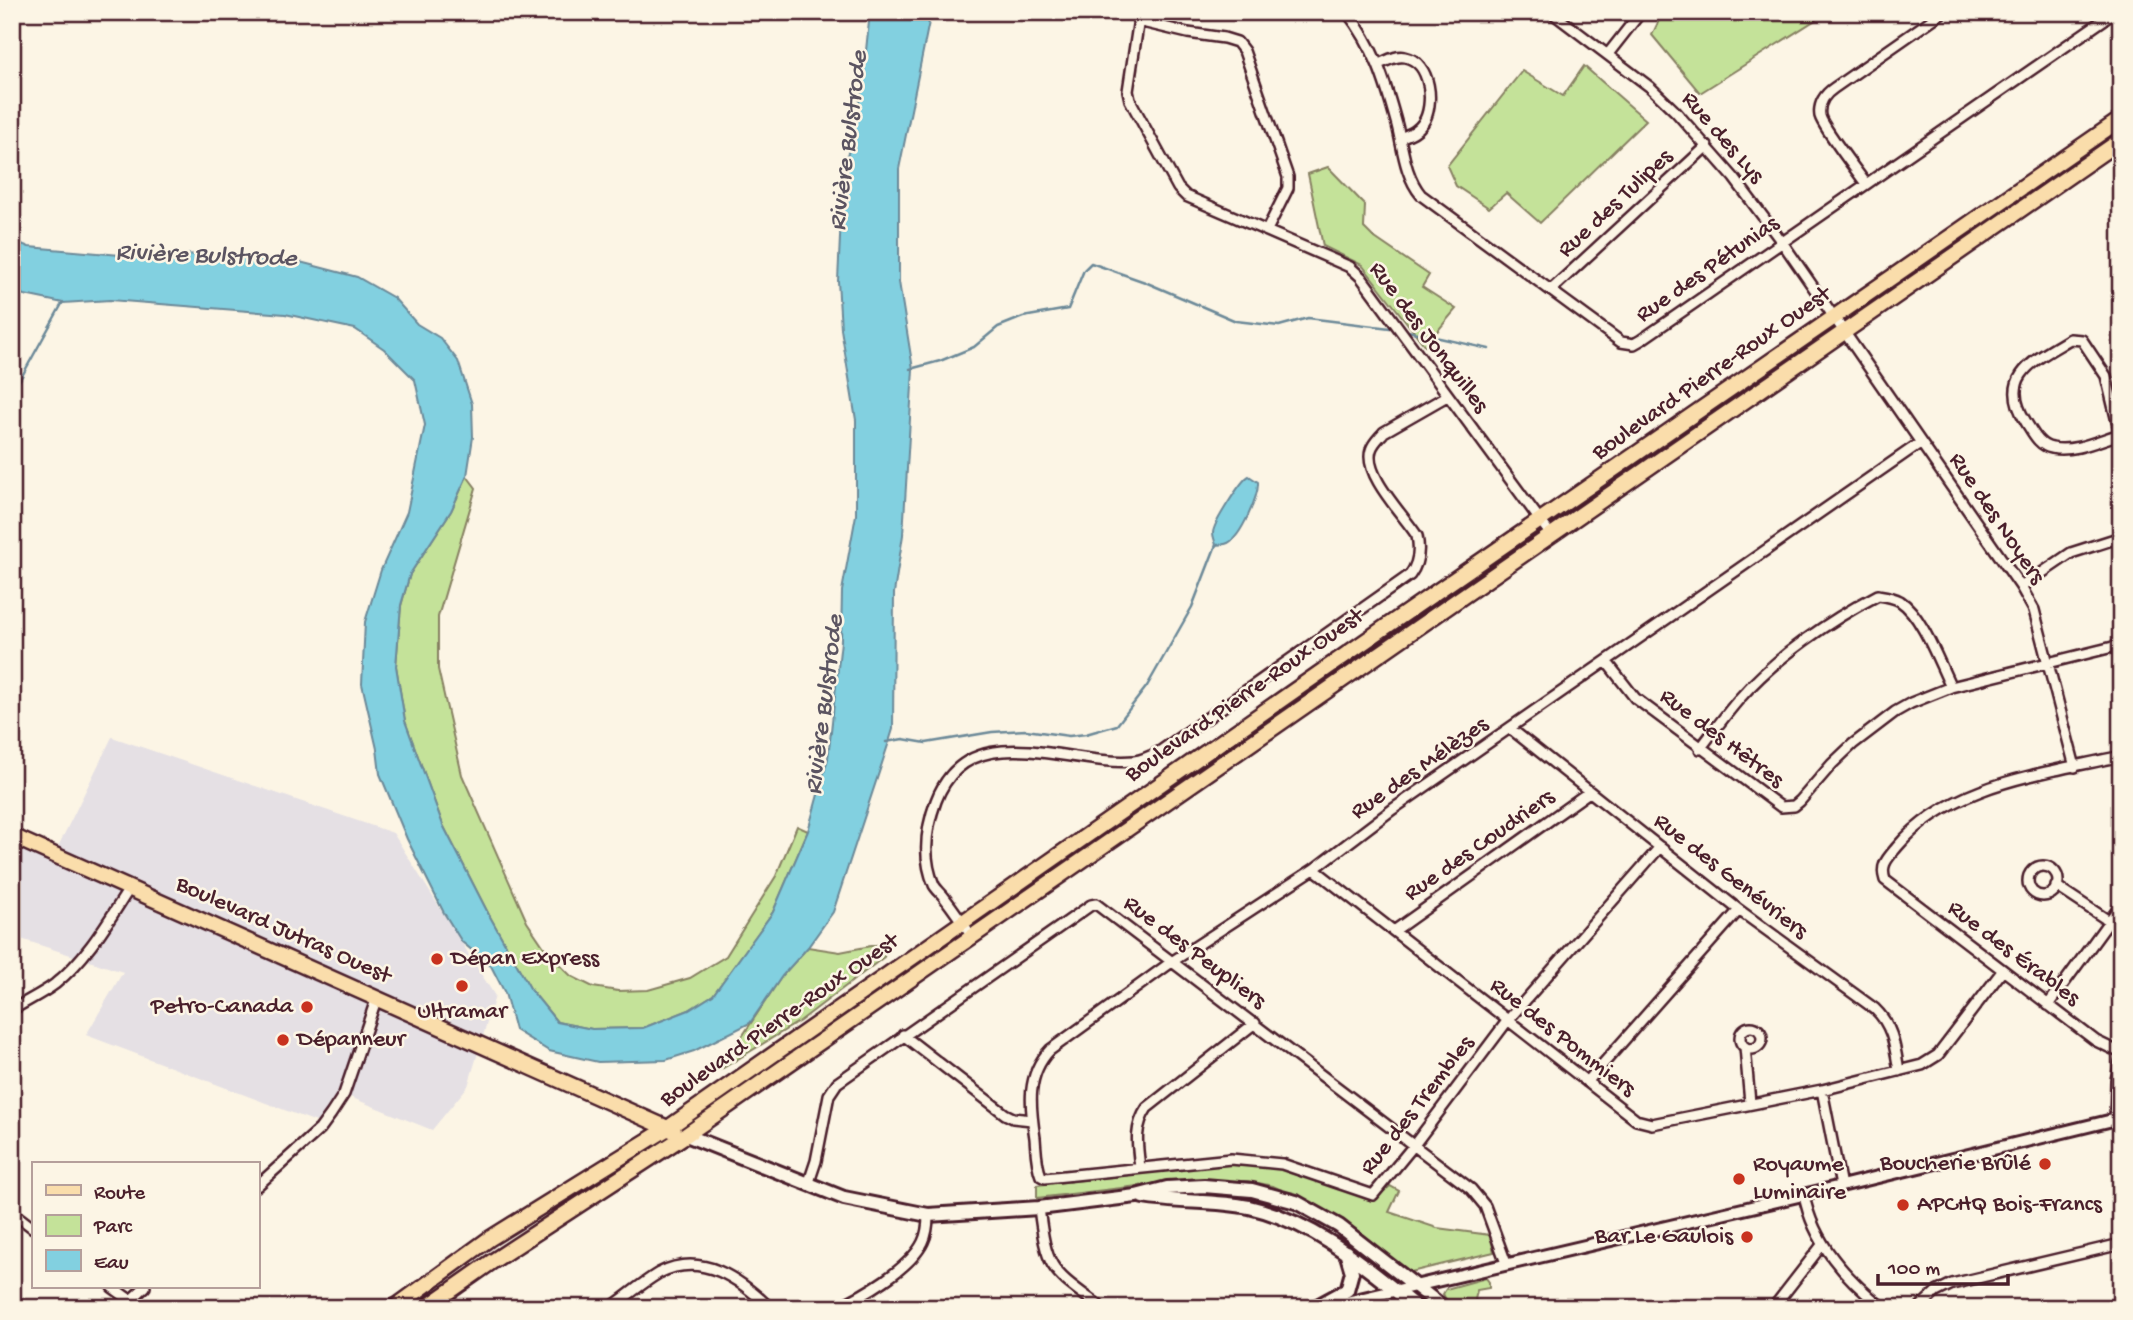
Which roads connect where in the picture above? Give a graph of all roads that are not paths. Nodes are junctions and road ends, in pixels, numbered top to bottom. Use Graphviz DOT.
graph roads {
  1 [pos="1347,12"];
  2 [pos="1551,12"];
  3 [pos="1642,12"];
  4 [pos="1942,12"];
  5 [pos="2115,12"];
  6 [pos="1139,17"];
  7 [pos="1608,54"];
  8 [pos="1379,64"];
  9 [pos="2121,119"];
  10 [pos="1400,138"];
  11 [pos="2121,140"];
  12 [pos="1707,146"];
  13 [pos="1866,184"];
  14 [pos="1267,230"];
  15 [pos="1782,242"];
  16 [pos="1551,290"];
  17 [pos="1833,318"];
  18 [pos="1844,333"];
  19 [pos="1447,396"];
  20 [pos="2121,435"];
  21 [pos="1920,443"];
  22 [pos="1540,520"];
  23 [pos="1551,535"];
  24 [pos="2121,537"];
  25 [pos="2021,587"];
  26 [pos="2121,645"];
  27 [pos="1606,661"];
  28 [pos="2047,664"];
  29 [pos="1951,687"];
  30 [pos="1511,729"];
  31 [pos="1700,748"];
  32 [pos="2121,757"];
  33 [pos="2075,766"];
  34 [pos="1589,792"];
  35 [pos="12,836"];
  36 [pos="1660,847"];
  37 [pos="1314,869"];
  38 [pos="2056,886"];
  39 [pos="129,889"];
  40 [pos="2121,905"];
  41 [pos="1739,910"];
  42 [pos="962,921"];
  43 [pos="2109,922"];
  44 [pos="2121,929"];
  45 [pos="1394,932"];
  46 [pos="972,936"];
  47 [pos="1173,961"];
  48 [pos="2003,970"];
  49 [pos="377,997"];
  50 [pos="2048,1005"];
  51 [pos="12,1010"];
  52 [pos="1508,1020"];
  53 [pos="1255,1023"];
  54 [pos="903,1035"];
  55 [pos="1745,1047"];
  56 [pos="2121,1055"];
  57 [pos="1899,1071"];
  58 [pos="1587,1082"];
  59 [pos="1822,1090"];
  60 [pos="1750,1103"];
  61 [pos="2118,1118"];
  62 [pos="1032,1120"];
  63 [pos="668,1128"];
  64 [pos="686,1135"];
  65 [pos="1414,1145"];
  66 [pos="1140,1167"];
  67 [pos="1041,1176"];
  68 [pos="259,1184"];
  69 [pos="808,1185"];
  70 [pos="1841,1186"];
  71 [pos="1804,1195"];
  72 [pos="1136,1196"];
  73 [pos="1039,1208"];
  74 [pos="12,1212"];
  75 [pos="928,1216"];
  76 [pos="32,1227"];
  77 [pos="2121,1244"];
  78 [pos="1822,1245"];
  79 [pos="1346,1252"];
  80 [pos="1506,1263"];
  81 [pos="1414,1284"];
  82 [pos="113,1288"];
  83 [pos="144,1288"];
  84 [pos="1394,1289"];
  85 [pos="130,1300"];
  86 [pos="122,1308"];
  87 [pos="394,1308"];
  88 [pos="426,1308"];
  89 [pos="610,1308"];
  90 [pos="770,1308"];
  91 [pos="836,1308"];
  92 [pos="1102,1308"];
  93 [pos="1314,1308"];
  94 [pos="1321,1308"];
  95 [pos="1418,1308"];
  96 [pos="1444,1308"];
  97 [pos="1773,1308"];
  98 [pos="1883,1308"];
  99 [pos="1919,1308"];
  1 -- 8 [label="street, Rue des Pétunias"];
  2 -- 7 [label="street, Rue des Lys"];
  3 -- 7 [label="street"];
  4 -- 13 [label="street"];
  5 -- 13 [label="street, Rue des Pétunias"];
  6 -- 14 [label="street, Rue des Jonquilles"];
  6 -- 14 [label="street"];
  7 -- 12 [label="street, Rue des Lys"];
  8 -- 10 [label="street, Rue des Pétunias"];
  8 -- 10 [label="street"];
  9 -- 17 [label="main road, Boulevard Pierre-Roux Ouest"];
  10 -- 16 [label="street, Rue des Pétunias"];
  11 -- 18 [label="main road, Boulevard Pierre-Roux Ouest"];
  12 -- 15 [label="street, Rue des Lys"];
  12 -- 16 [label="street, Rue des Tulipes"];
  13 -- 15 [label="street, Rue des Pétunias"];
  14 -- 19 [label="street, Rue des Jonquilles"];
  15 -- 16 [label="street, Rue des Pétunias"];
  15 -- 17 [label="street, Rue des Lys"];
  17 -- 18 [label="street, Rue des Noyers"];
  17 -- 22 [label="main road, Boulevard Pierre-Roux Ouest"];
  18 -- 21 [label="street, Rue des Noyers"];
  18 -- 23 [label="main road, Boulevard Pierre-Roux Ouest"];
  19 -- 22 [label="street, Rue des Jonquilles"];
  19 -- 42 [label="street"];
  20 -- 20 [label="street"];
  21 -- 25 [label="street, Rue des Noyers"];
  21 -- 27 [label="street, Rue des Mélèzes"];
  22 -- 23 [label="street, Rue des Jonquilles"];
  22 -- 42 [label="main road, Boulevard Pierre-Roux Ouest"];
  23 -- 46 [label="main road, Boulevard Pierre-Roux Ouest"];
  24 -- 25 [label="street"];
  25 -- 28 [label="street, Rue des Noyers"];
  26 -- 28 [label="street, Rue des Hêtres"];
  27 -- 30 [label="street, Rue des Mélèzes"];
  27 -- 31 [label="street, Rue des Hêtres"];
  28 -- 29 [label="street, Rue des Hêtres"];
  28 -- 33 [label="street, Rue des Noyers"];
  29 -- 31 [label="street, Rue des Hêtres"];
  29 -- 31 [label="street"];
  30 -- 34 [label="street, Rue des Genévriers"];
  30 -- 37 [label="street, Rue des Mélèzes"];
  32 -- 33 [label="street"];
  33 -- 48 [label="street, Rue des Érables"];
  34 -- 36 [label="street, Rue des Genévriers"];
  34 -- 45 [label="street, Rue des Coudriers"];
  35 -- 39 [label="main road, Boulevard Jutras Ouest"];
  36 -- 41 [label="street, Rue des Genévriers"];
  36 -- 52 [label="street, Rue des Trembles"];
  37 -- 45 [label="street, Rue des Pommiers"];
  37 -- 47 [label="street, Rue des Mélèzes"];
  38 -- 43 [label="street"];
  39 -- 49 [label="main road, Boulevard Jutras Ouest"];
  39 -- 51 [label="street"];
  40 -- 43 [label="street"];
  41 -- 57 [label="street, Rue des Genévriers"];
  41 -- 58 [label="street"];
  42 -- 46 [label="street"];
  42 -- 63 [label="main road, Boulevard Pierre-Roux Ouest"];
  43 -- 44 [label="street"];
  43 -- 50 [label="street"];
  45 -- 52 [label="street, Rue des Pommiers"];
  46 -- 64 [label="main road, Boulevard Pierre-Roux Ouest"];
  47 -- 53 [label="street, Rue des Peupliers"];
  47 -- 54 [label="street, Rue des Peupliers"];
  47 -- 62 [label="street, Rue des Mélèzes"];
  48 -- 50 [label="street, Rue des Érables"];
  48 -- 57 [label="street, Rue des Pommiers"];
  49 -- 63 [label="main road, Boulevard Jutras Ouest"];
  49 -- 68 [label="street"];
  50 -- 56 [label="street, Rue des Érables"];
  52 -- 58 [label="street, Rue des Pommiers"];
  52 -- 65 [label="street, Rue des Trembles"];
  53 -- 65 [label="street, Rue des Peupliers"];
  53 -- 66 [label="street"];
  54 -- 62 [label="street"];
  54 -- 69 [label="street, Rue des Peupliers"];
  55 -- 60 [label="street"];
  56 -- 61 [label="street, Rue des Érables"];
  57 -- 59 [label="street, Rue des Pommiers"];
  58 -- 60 [label="street, Rue des Pommiers"];
  59 -- 60 [label="street, Rue des Pommiers"];
  59 -- 70 [label="street"];
  61 -- 70 [label="street"];
  62 -- 67 [label="street, Rue des Mélèzes"];
  63 -- 64 [label="main road, Boulevard Jutras Ouest"];
  63 -- 87 [label="main road, Boulevard Pierre-Roux Ouest"];
  64 -- 69 [label="main road, Boulevard Jutras Ouest"];
  64 -- 88 [label="main road, Boulevard Pierre-Roux Ouest"];
  65 -- 66 [label="street, Rue des Trembles"];
  65 -- 80 [label="street, Rue des Peupliers"];
  66 -- 67 [label="street, Rue des Trembles"];
  69 -- 75 [label="main road, Boulevard Jutras Ouest"];
  70 -- 71 [label="street"];
  71 -- 78 [label="street"];
  71 -- 80 [label="street"];
  72 -- 73 [label="main road, Boulevard Jutras Ouest"];
  72 -- 79 [label="main road, Boulevard Jutras Ouest"];
  72 -- 81 [label="main road, Boulevard Jutras Ouest"];
  73 -- 75 [label="main road, Boulevard Jutras Ouest"];
  73 -- 92 [label="street"];
  74 -- 76 [label="street"];
  75 -- 91 [label="street"];
  77 -- 99 [label="street"];
  78 -- 97 [label="street"];
  78 -- 98 [label="street"];
  79 -- 84 [label="main road, Boulevard Jutras Ouest"];
  79 -- 93 [label="main road"];
  80 -- 81 [label="street"];
  81 -- 84 [label="street"];
  81 -- 96 [label="main road, Boulevard Jutras Ouest"];
  82 -- 85 [label="street"];
  83 -- 85 [label="street"];
  84 -- 94 [label="street"];
  84 -- 95 [label="main road, Boulevard Jutras Ouest"];
  85 -- 86 [label="street"];
  89 -- 90 [label="street"];
}
